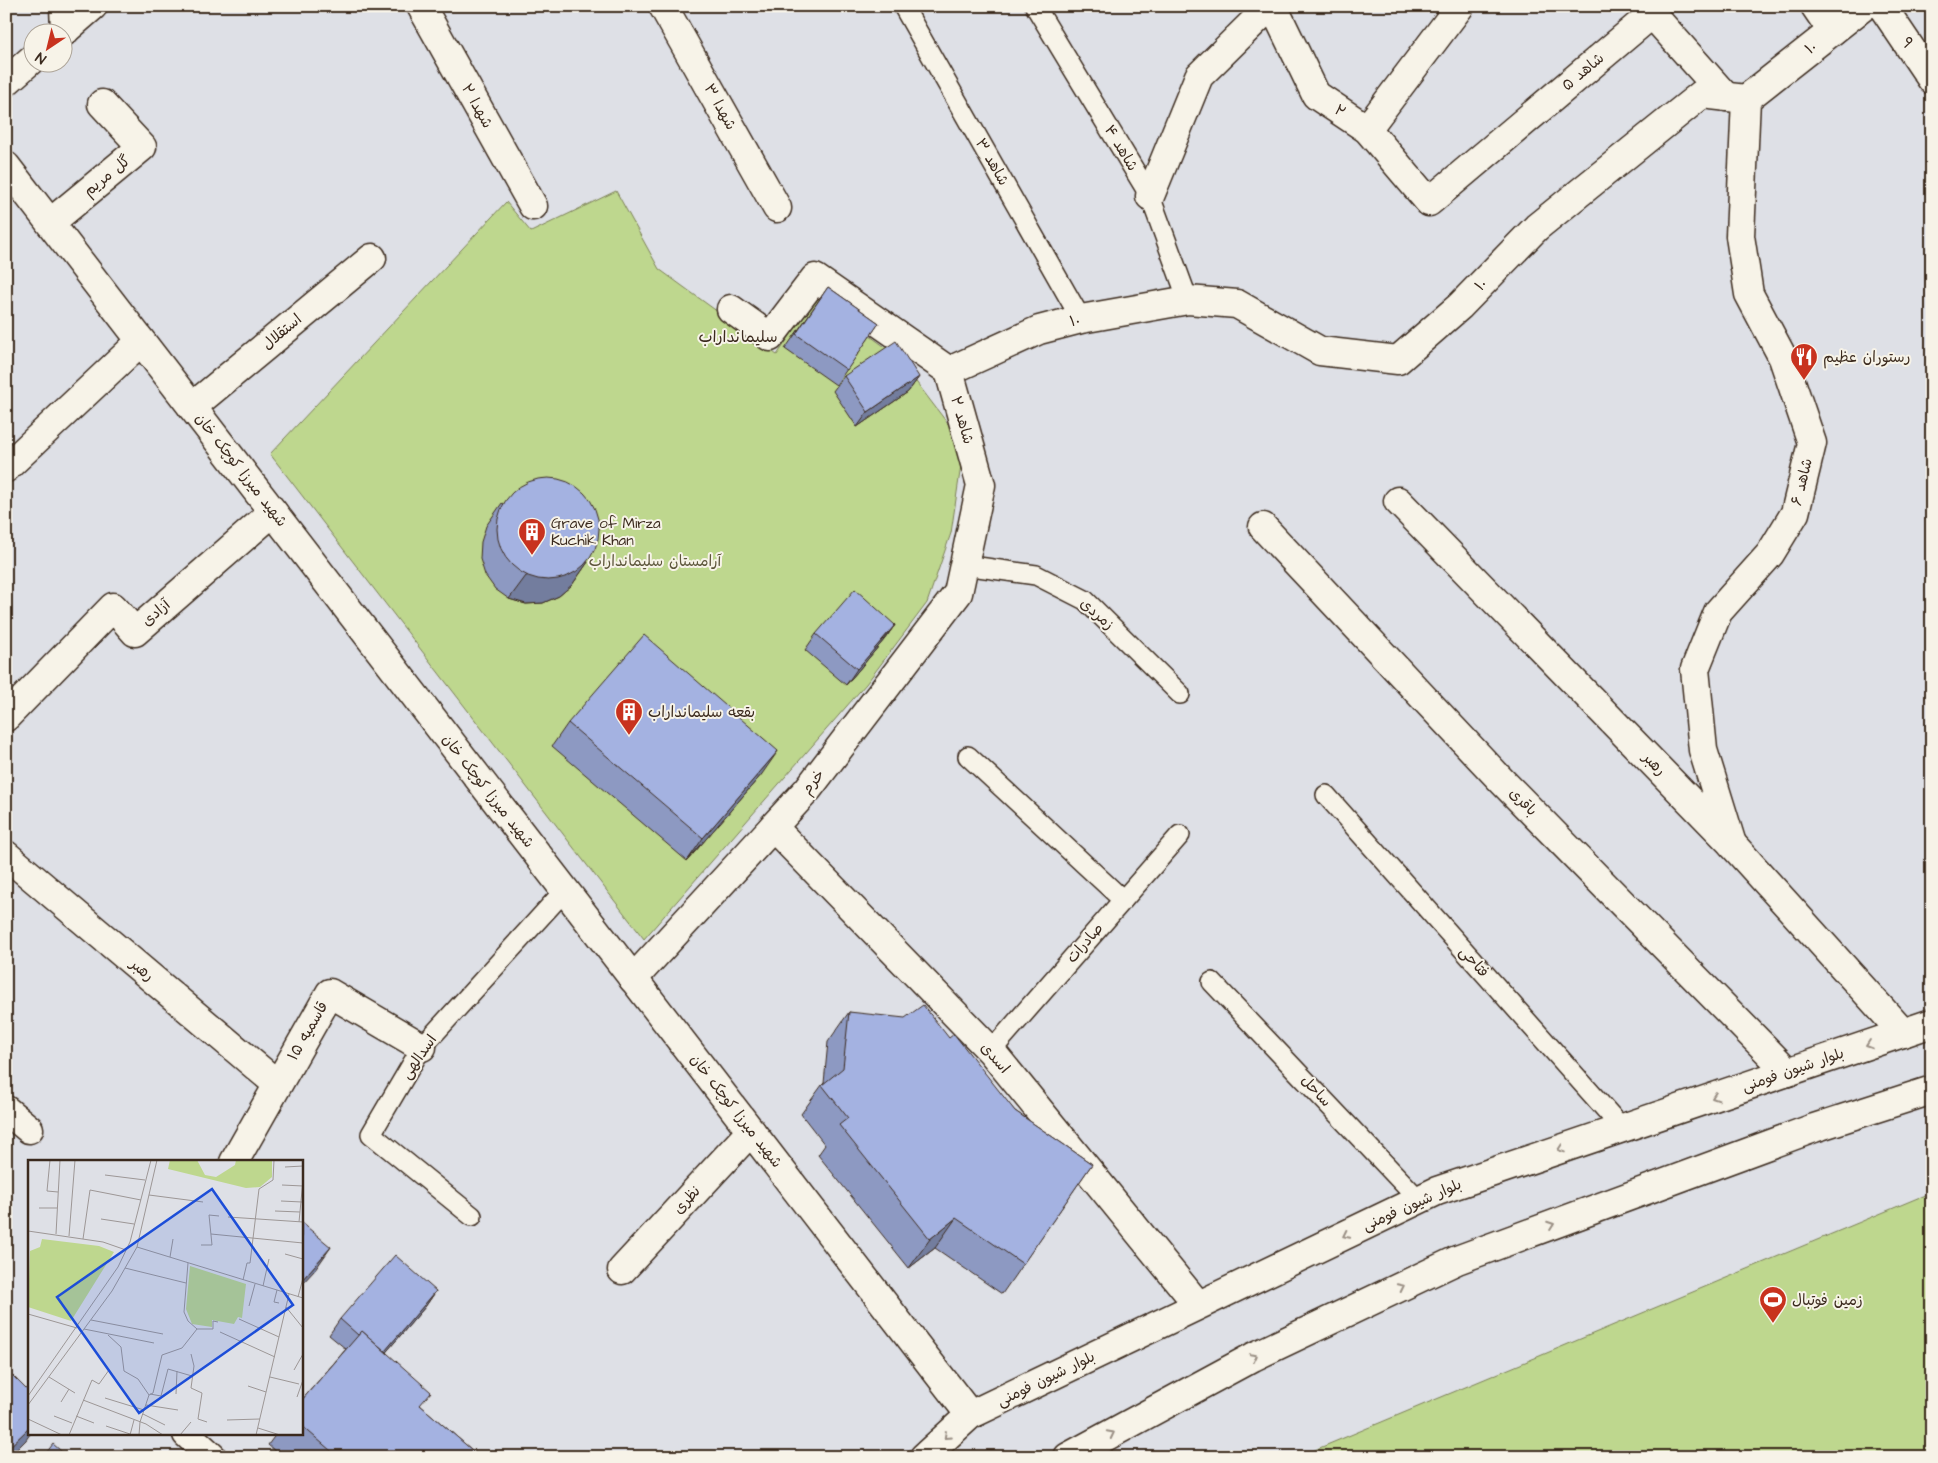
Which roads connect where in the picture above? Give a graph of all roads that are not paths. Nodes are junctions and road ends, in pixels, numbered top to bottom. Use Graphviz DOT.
graph roads {
  1 [pos="93,6"];
  2 [pos="421,6"];
  3 [pos="663,6"];
  4 [pos="903,6"];
  5 [pos="1035,6"];
  6 [pos="1271,6"];
  7 [pos="1460,6"];
  8 [pos="1815,6"];
  9 [pos="1864,6"];
  10 [pos="1882,6"];
  11 [pos="66,22"];
  12 [pos="1832,31"];
  13 [pos="22,68"];
  14 [pos="1932,80"];
  15 [pos="6,82"];
  16 [pos="1736,98"];
  17 [pos="102,104"];
  18 [pos="1368,129"];
  19 [pos="6,166"];
  20 [pos="1150,196"];
  21 [pos="1429,202"];
  22 [pos="534,206"];
  23 [pos="777,208"];
  24 [pos="50,222"];
  25 [pos="372,258"];
  26 [pos="1188,300"];
  27 [pos="731,309"];
  28 [pos="1081,319"];
  29 [pos="141,342"];
  30 [pos="949,371"];
  31 [pos="192,407"];
  32 [pos="6,468"];
  33 [pos="1398,501"];
  34 [pos="273,512"];
  35 [pos="1263,527"];
  36 [pos="964,565"];
  37 [pos="1180,694"];
  38 [pos="6,717"];
  39 [pos="968,756"];
  40 [pos="1326,795"];
  41 [pos="773,827"];
  42 [pos="1180,835"];
  43 [pos="1732,844"];
  44 [pos="6,854"];
  45 [pos="565,890"];
  46 [pos="1123,900"];
  47 [pos="633,978"];
  48 [pos="1212,982"];
  49 [pos="1932,1023"];
  50 [pos="1903,1033"];
  51 [pos="422,1047"];
  52 [pos="991,1051"];
  53 [pos="1788,1072"];
  54 [pos="277,1084"];
  55 [pos="1932,1090"];
  56 [pos="6,1110"];
  57 [pos="29,1128"];
  58 [pos="1622,1128"];
  59 [pos="751,1131"];
  60 [pos="235,1160"];
  61 [pos="1419,1200"];
  62 [pos="472,1216"];
  63 [pos="622,1270"];
  64 [pos="1198,1305"];
  65 [pos="970,1415"];
  66 [pos="189,1436"];
  67 [pos="1076,1455"];
  68 [pos="212,1457"];
  69 [pos="924,1457"];
  1 -- 11 [label="street"];
  2 -- 22 [label="street, شهدا ۲"];
  3 -- 23 [label="street, شهدا ۳"];
  4 -- 28 [label="lane, شاهد ۳"];
  5 -- 20 [label="lane, شاهد ۴"];
  6 -- 18 [label="street, ۲"];
  6 -- 20 [label="street"];
  7 -- 18 [label="street"];
  8 -- 12 [label="street"];
  9 -- 12 [label="street, ۱۰"];
  10 -- 14 [label="street, ۹"];
  12 -- 16 [label="street, ۱۰"];
  13 -- 15 [label="street"];
  16 -- 21 [label="street, شاهد ۵"];
  16 -- 26 [label="street, ۱۰"];
  16 -- 43 [label="street, شاهد ۶"];
  17 -- 24 [label="street, گل مریم"];
  18 -- 21 [label="street, ۲"];
  19 -- 24 [label="street, شهید میرزا کوچک خان"];
  20 -- 26 [label="lane, شاهد ۴"];
  24 -- 29 [label="street, شهید میرزا کوچک خان"];
  25 -- 31 [label="street, استقلال"];
  26 -- 28 [label="street, ۱۰"];
  27 -- 30 [label="street"];
  28 -- 30 [label="street, ۱۰"];
  29 -- 31 [label="street, شهید میرزا کوچک خان"];
  29 -- 32 [label="street"];
  30 -- 36 [label="street, شاهد ۲"];
  31 -- 34 [label="street, شهید میرزا کوچک خان"];
  33 -- 43 [label="street, رهبر"];
  34 -- 38 [label="street, آزادی"];
  34 -- 45 [label="street, شهید میرزا کوچک خان"];
  35 -- 53 [label="street, باقری"];
  36 -- 37 [label="lane, زمردی"];
  36 -- 41 [label="street, خرم"];
  39 -- 46 [label="lane"];
  40 -- 58 [label="lane, فتاحی"];
  41 -- 47 [label="street, خرم"];
  41 -- 52 [label="street, اسدی"];
  42 -- 46 [label="lane, صادرات"];
  43 -- 50 [label="street, رهبر"];
  44 -- 54 [label="street, رهبر"];
  45 -- 47 [label="street, شهید میرزا کوچک خان"];
  45 -- 51 [label="lane, اسدالهی"];
  46 -- 52 [label="lane, صادرات"];
  47 -- 59 [label="street, شهید میرزا کوچک خان"];
  48 -- 61 [label="lane, ساحل"];
  49 -- 50 [label="street, بلوار شیون فومنی"];
  50 -- 53 [label="street, بلوار شیون فومنی, one-way"];
  51 -- 54 [label="street, قاسمیه ۱۵"];
  51 -- 62 [label="lane, اسدالهی"];
  52 -- 64 [label="street, اسدی"];
  53 -- 58 [label="street, بلوار شیون فومنی, one-way"];
  54 -- 60 [label="street, قاسمیه ۱۵"];
  67 -- 55 [label="street, one-way"];
  56 -- 57 [label="street"];
  58 -- 61 [label="street, بلوار شیون فومنی, one-way"];
  59 -- 63 [label="street, نظری"];
  59 -- 65 [label="street, شهید میرزا کوچک خان"];
  61 -- 64 [label="street, بلوار شیون فومنی, one-way"];
  64 -- 65 [label="street, بلوار شیون فومنی"];
  65 -- 69 [label="street, بلوار شیون فومنی, one-way"];
  66 -- 68 [label="street"];
}
